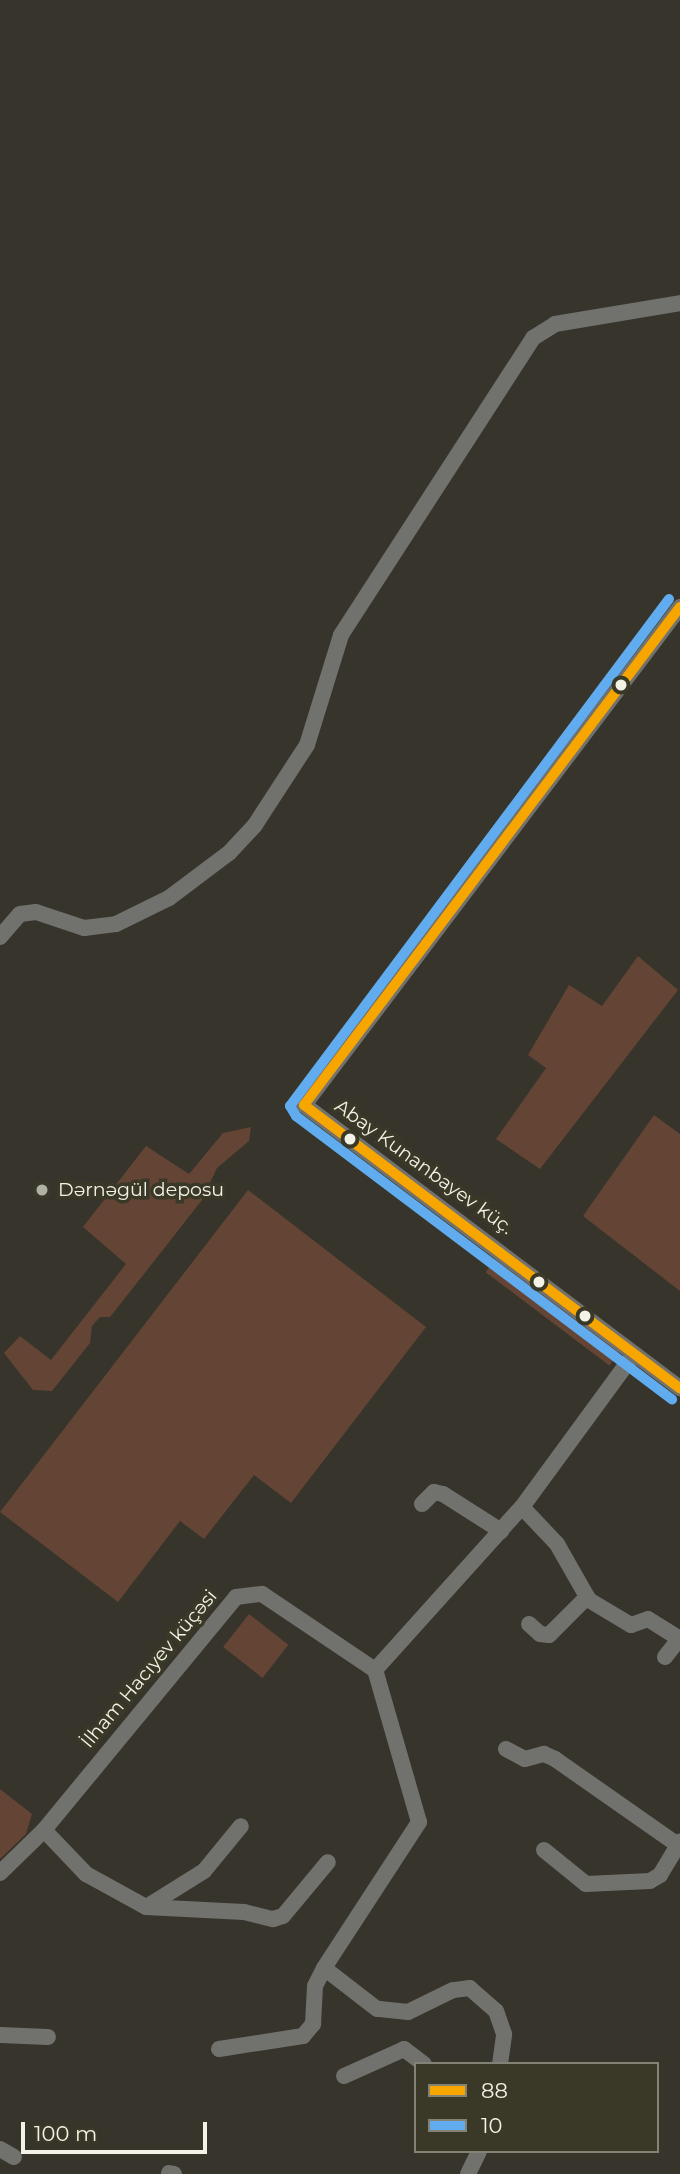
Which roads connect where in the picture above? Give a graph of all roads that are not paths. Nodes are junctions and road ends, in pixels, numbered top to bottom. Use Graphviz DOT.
graph roads {
  1 [pos="680,303"];
  2 [pos="680,607"];
  3 [pos="0,937"];
  4 [pos="634,1354"];
  5 [pos="680,1388"];
  6 [pos="422,1504"];
  7 [pos="522,1507"];
  8 [pos="501,1531"];
  9 [pos="587,1597"];
  10 [pos="529,1623"];
  11 [pos="680,1639"];
  12 [pos="666,1657"];
  13 [pos="374,1670"];
  14 [pos="506,1749"];
  15 [pos="241,1826"];
  16 [pos="44,1830"];
  17 [pos="679,1844"];
  18 [pos="544,1850"];
  19 [pos="328,1862"];
  20 [pos="0,1873"];
  21 [pos="146,1907"];
  22 [pos="324,1968"];
  23 [pos="0,2035"];
  24 [pos="48,2037"];
  25 [pos="219,2049"];
  26 [pos="421,2062"];
  27 [pos="496,2062"];
  28 [pos="344,2076"];
  29 [pos="478,2153"];
  30 [pos="468,2174"];
  1 -- 3 [label="street"];
  2 -- 4 [label="street, Abay Kunanbayev küç."];
  4 -- 5 [label="street, Abay Kunanbayev küç."];
  4 -- 7 [label="street"];
  6 -- 8 [label="street"];
  7 -- 8 [label="street"];
  7 -- 9 [label="street"];
  8 -- 13 [label="street"];
  9 -- 10 [label="street"];
  9 -- 11 [label="street"];
  11 -- 12 [label="street"];
  13 -- 16 [label="street, İlham Hacıyev küçəsi"];
  13 -- 22 [label="street"];
  14 -- 17 [label="street"];
  15 -- 21 [label="street"];
  16 -- 20 [label="street, İlham Hacıyev küçəsi"];
  16 -- 21 [label="street"];
  17 -- 18 [label="street"];
  19 -- 21 [label="street"];
  22 -- 25 [label="street"];
  22 -- 27 [label="street"];
  23 -- 24 [label="street"];
  26 -- 28 [label="street"];
  29 -- 30 [label="street"];
}
